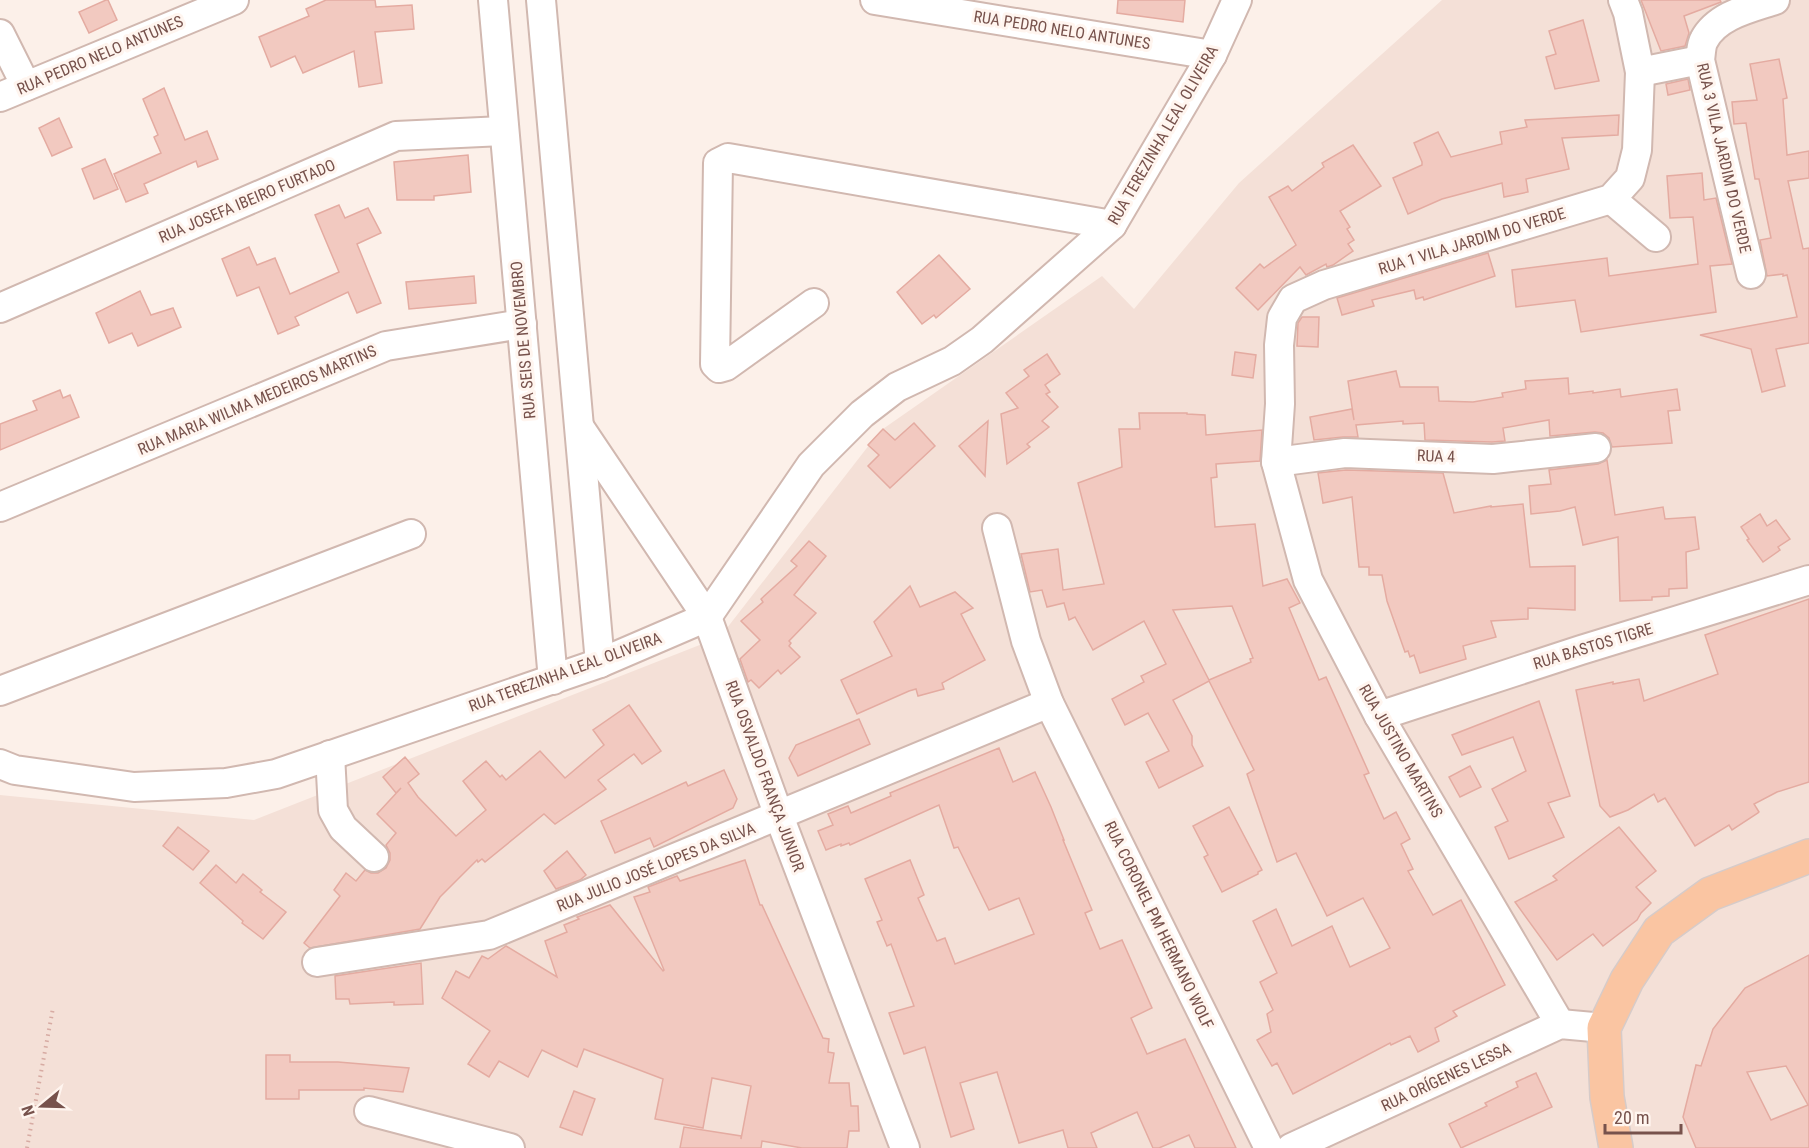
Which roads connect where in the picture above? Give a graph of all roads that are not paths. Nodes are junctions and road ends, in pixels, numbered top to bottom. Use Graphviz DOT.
graph roads {
  1 [pos="234,0"];
  2 [pos="493,0"];
  3 [pos="541,0"];
  4 [pos="875,0"];
  5 [pos="1237,0"];
  6 [pos="1623,0"];
  7 [pos="1775,0"];
  8 [pos="0,34"];
  9 [pos="1702,50"];
  10 [pos="1212,55"];
  11 [pos="1640,72"];
  12 [pos="27,86"];
  13 [pos="0,97"];
  14 [pos="503,131"];
  15 [pos="1611,200"];
  16 [pos="1112,225"];
  17 [pos="1656,237"];
  18 [pos="1751,274"];
  19 [pos="814,303"];
  20 [pos="0,308"];
  21 [pos="522,324"];
  22 [pos="580,428"];
  23 [pos="1596,447"];
  24 [pos="1276,462"];
  25 [pos="0,507"];
  26 [pos="997,528"];
  27 [pos="411,534"];
  28 [pos="1809,580"];
  29 [pos="707,617"];
  30 [pos="600,663"];
  31 [pos="553,680"];
  32 [pos="0,691"];
  33 [pos="1049,703"];
  34 [pos="1379,716"];
  35 [pos="330,755"];
  36 [pos="0,764"];
  37 [pos="779,816"];
  38 [pos="1809,856"];
  39 [pos="374,857"];
  40 [pos="317,962"];
  41 [pos="1560,1024"];
  42 [pos="1604,1028"];
  43 [pos="369,1111"];
  44 [pos="510,1148"];
  45 [pos="905,1148"];
  46 [pos="1269,1148"];
  47 [pos="1291,1148"];
  48 [pos="1616,1148"];
  1 -- 12 [label="street, RUA PEDRO NELO ANTUNES"];
  2 -- 14 [label="street, RUA SEIS DE NOVEMBRO"];
  3 -- 22 [label="street"];
  4 -- 10 [label="street, RUA PEDRO NELO ANTUNES"];
  5 -- 10 [label="street, RUA TEREZINHA LEAL OLIVEIRA"];
  6 -- 11 [label="street"];
  7 -- 9 [label="street"];
  8 -- 12 [label="street"];
  9 -- 11 [label="street"];
  9 -- 18 [label="street, RUA 3 VILA JARDIM DO VERDE"];
  10 -- 16 [label="street, RUA TEREZINHA LEAL OLIVEIRA"];
  11 -- 15 [label="street"];
  12 -- 13 [label="street, RUA PEDRO NELO ANTUNES"];
  14 -- 20 [label="street, RUA JOSEFA IBEIRO FURTADO"];
  14 -- 21 [label="street, RUA SEIS DE NOVEMBRO"];
  15 -- 17 [label="street"];
  15 -- 24 [label="street, RUA 1 VILA JARDIM DO VERDE"];
  16 -- 19 [label="street"];
  16 -- 29 [label="street, RUA TEREZINHA LEAL OLIVEIRA"];
  21 -- 25 [label="street, RUA MARIA WILMA MEDEIROS MARTINS"];
  21 -- 31 [label="street, RUA SEIS DE NOVEMBRO"];
  22 -- 29 [label="street, RUA OSVALDO FRANÇA JUNIOR"];
  22 -- 30 [label="street"];
  23 -- 24 [label="street, RUA 4"];
  24 -- 34 [label="street, RUA JUSTINO MARTINS"];
  26 -- 33 [label="street, RUA CORONEL PM HERMANO WOLF"];
  27 -- 32 [label="street"];
  28 -- 34 [label="street, RUA BASTOS TIGRE"];
  29 -- 30 [label="street, RUA TEREZINHA LEAL OLIVEIRA"];
  29 -- 37 [label="street, RUA OSVALDO FRANÇA JUNIOR"];
  30 -- 31 [label="street, RUA TEREZINHA LEAL OLIVEIRA"];
  31 -- 35 [label="street, RUA TEREZINHA LEAL OLIVEIRA"];
  33 -- 37 [label="street, RUA JULIO JOSÉ LOPES DA SILVA"];
  33 -- 46 [label="street, RUA CORONEL PM HERMANO WOLF"];
  34 -- 41 [label="street, RUA JUSTINO MARTINS"];
  35 -- 36 [label="street, RUA TEREZINHA LEAL OLIVEIRA"];
  35 -- 39 [label="street"];
  37 -- 40 [label="street, RUA JULIO JOSÉ LOPES DA SILVA"];
  37 -- 45 [label="street, RUA OSVALDO FRANÇA JUNIOR"];
  38 -- 42 [label="main road"];
  41 -- 42 [label="street, RUA ORÍGENES LESSA"];
  41 -- 47 [label="street, RUA ORÍGENES LESSA"];
  42 -- 48 [label="main road"];
  43 -- 44 [label="street"];
}
